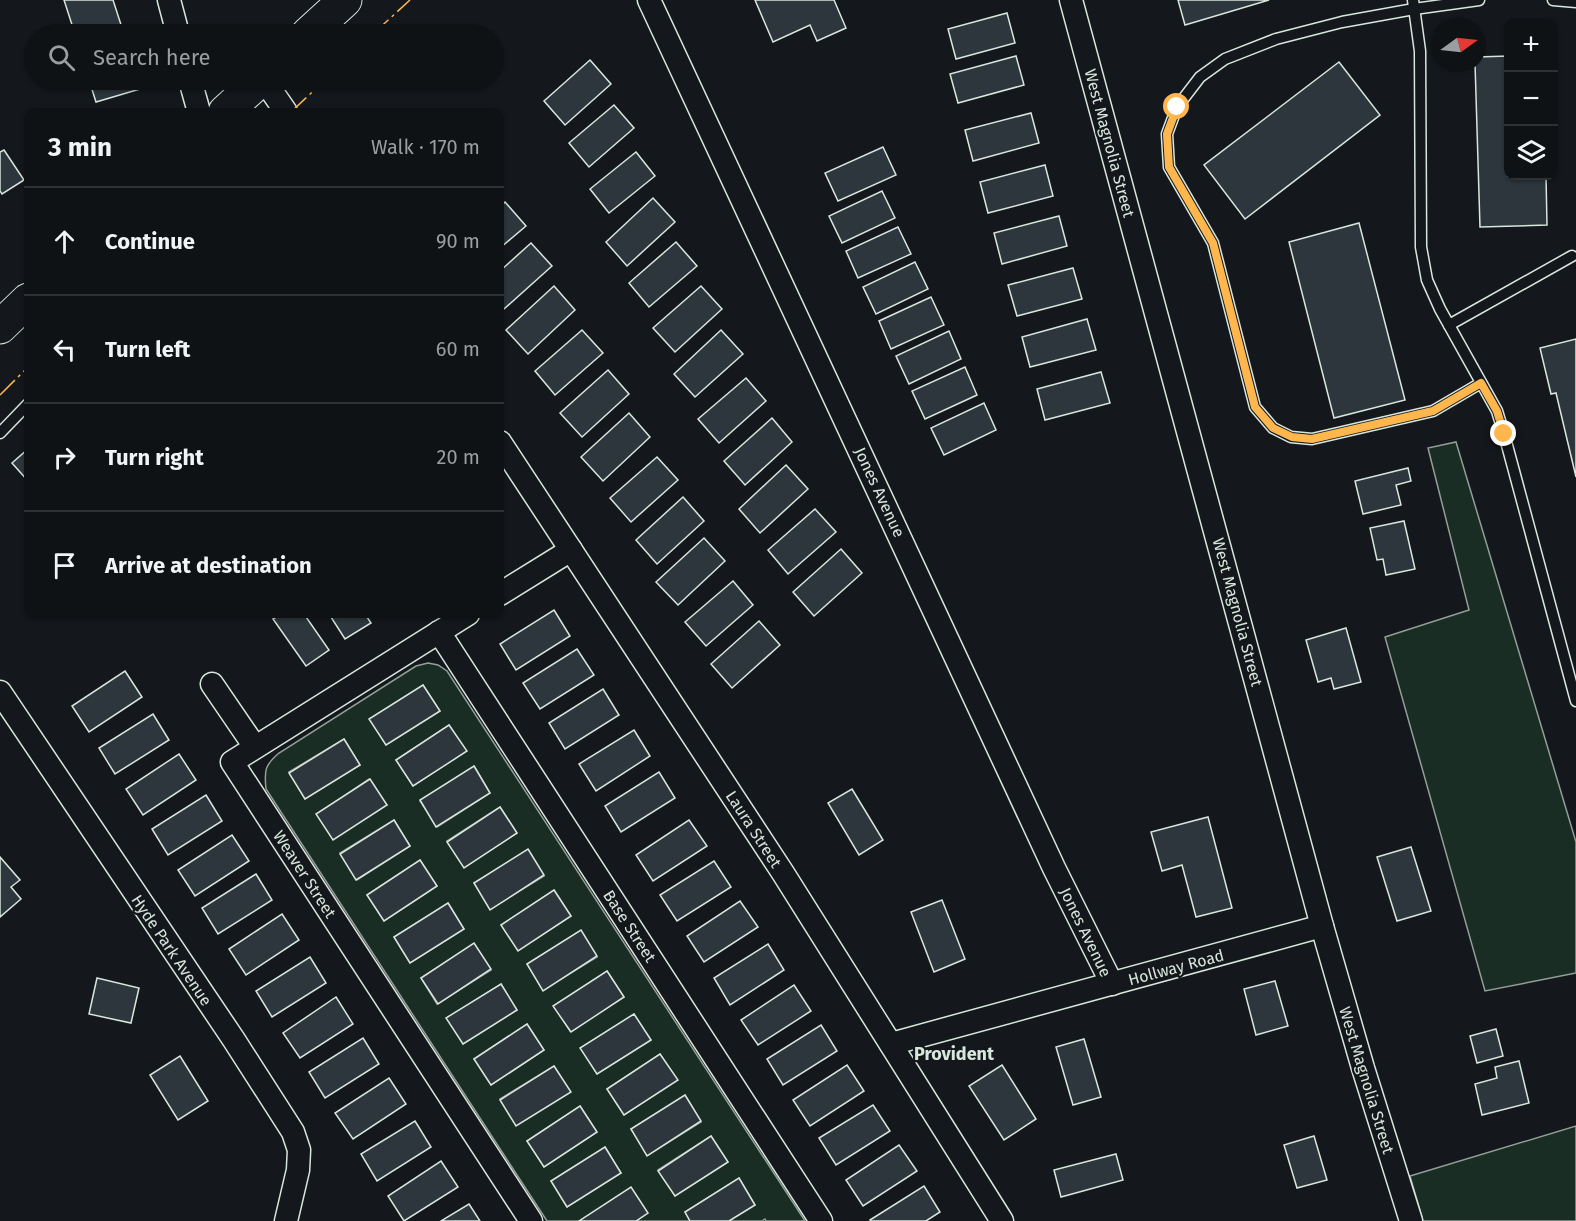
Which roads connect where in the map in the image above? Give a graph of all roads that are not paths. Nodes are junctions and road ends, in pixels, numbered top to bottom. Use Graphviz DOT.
graph roads {
  1 [pos="169,0"];
  2 [pos="345,0"];
  3 [pos="649,0"];
  4 [pos="1071,0"];
  5 [pos="1479,0"];
  6 [pos="1553,0"];
  7 [pos="1576,2"];
  8 [pos="1414,4"];
  9 [pos="175,24"];
  10 [pos="319,24"];
  11 [pos="193,90"];
  12 [pos="250,90"];
  13 [pos="270,90"];
  14 [pos="198,108"];
  15 [pos="230,108"];
  16 [pos="283,108"];
  17 [pos="1572,256"];
  18 [pos="1449,325"];
  19 [pos="1481,383"];
  20 [pos="24,409"];
  21 [pos="0,433"];
  22 [pos="504,448"];
  23 [pos="571,550"];
  24 [pos="504,592"];
  25 [pos="462,618"];
  26 [pos="439,632"];
  27 [pos="212,684"];
  28 [pos="0,692"];
  29 [pos="1576,701"];
  30 [pos="255,747"];
  31 [pos="1322,926"];
  32 [pos="1112,984"];
  33 [pos="891,1044"];
  34 [pos="286,1221"];
  35 [pos="531,1221"];
  36 [pos="821,1221"];
  37 [pos="1002,1221"];
  38 [pos="1411,1221"];
  1 -- 9 [label="street"];
  2 -- 10 [label="main road"];
  3 -- 32 [label="street, Jones Avenue"];
  4 -- 31 [label="street, West Magnolia Street"];
  5 -- 8 [label="lane"];
  6 -- 7 [label="lane"];
  8 -- 18 [label="lane"];
  8 -- 19 [label="lane"];
  11 -- 14 [label="street"];
  12 -- 15 [label="main road"];
  13 -- 16 [label="street"];
  17 -- 18 [label="lane"];
  18 -- 19 [label="lane"];
  19 -- 29 [label="lane"];
  20 -- 21 [label="lane"];
  22 -- 23 [label="street, Laura Street"];
  23 -- 24 [label="street"];
  23 -- 33 [label="street, Laura Street"];
  25 -- 26 [label="street, Weaver Street"];
  26 -- 30 [label="street, Weaver Street"];
  26 -- 36 [label="street, Base Street"];
  27 -- 30 [label="street"];
  28 -- 34 [label="street, Hyde Park Avenue"];
  30 -- 35 [label="street, Weaver Street"];
  31 -- 32 [label="street, Hollway Road"];
  31 -- 38 [label="street, West Magnolia Street"];
  32 -- 33 [label="street, Hollway Road"];
  33 -- 37 [label="street, Laura Street"];
}
